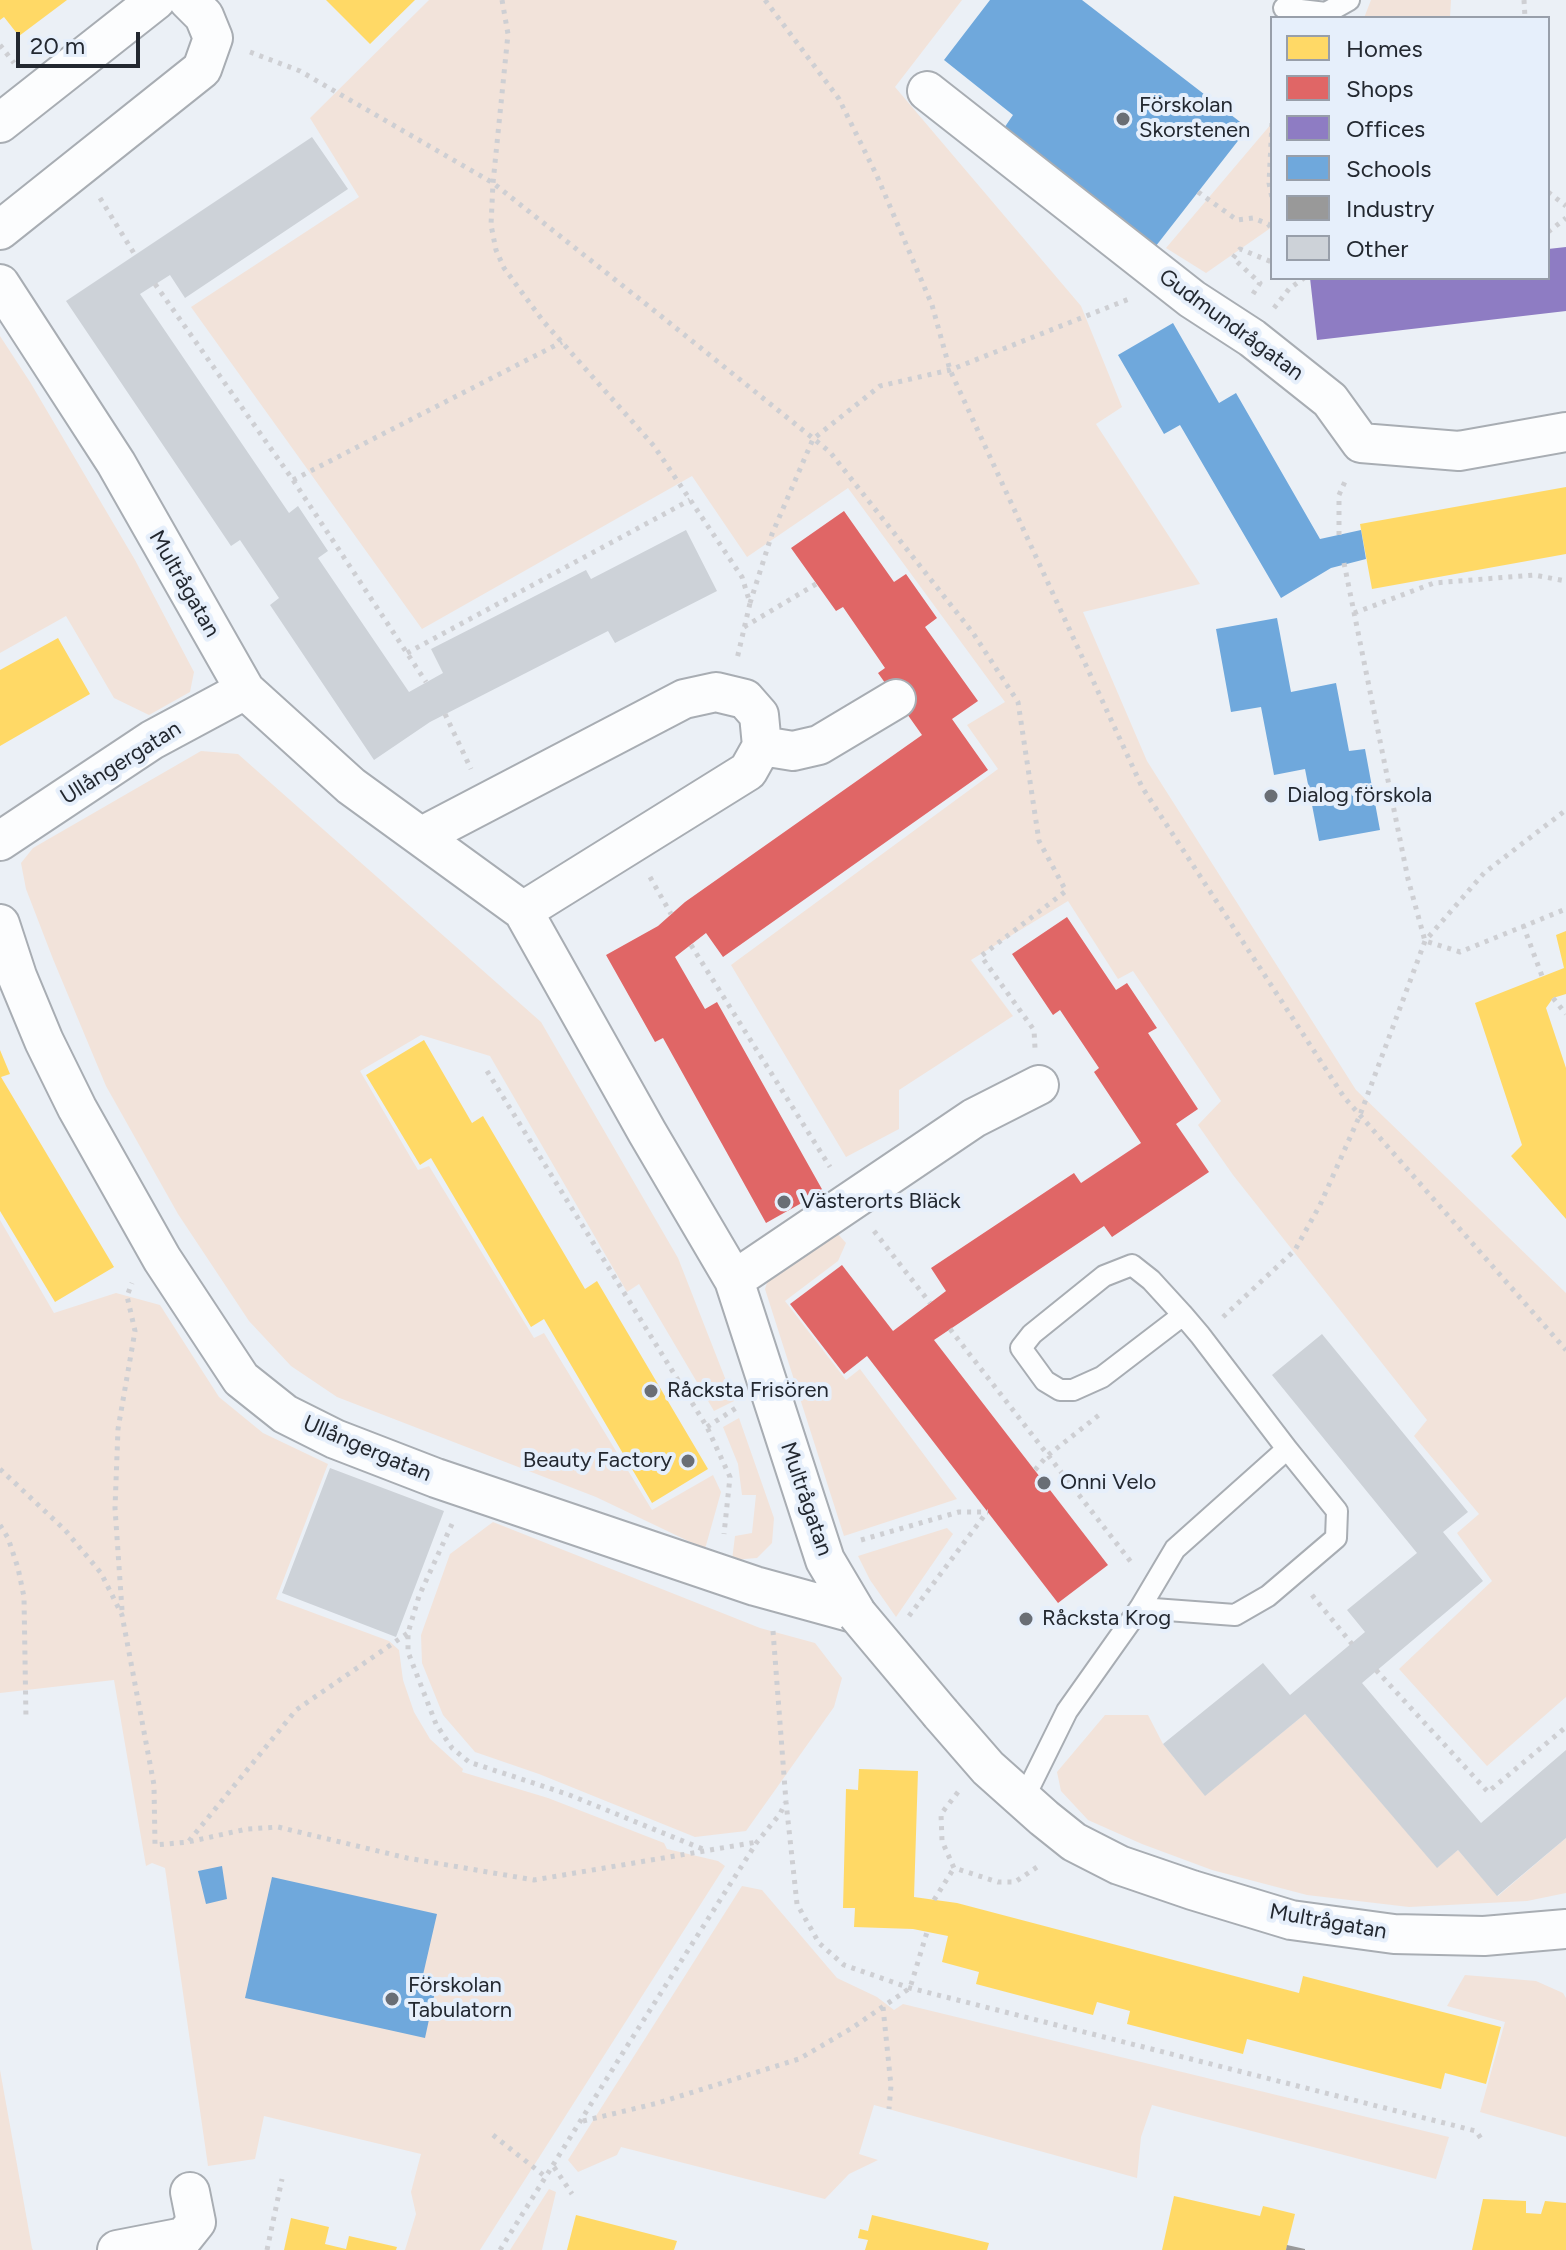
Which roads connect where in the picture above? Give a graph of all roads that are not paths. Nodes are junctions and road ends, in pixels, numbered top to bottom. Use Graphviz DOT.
graph roads {
  1 [pos="156,0"];
  2 [pos="188,0"];
  3 [pos="1349,0"];
  4 [pos="1284,8"];
  5 [pos="927,91"];
  6 [pos="0,123"];
  7 [pos="0,230"];
  8 [pos="0,284"];
  9 [pos="1566,432"];
  10 [pos="245,690"];
  11 [pos="896,699"];
  12 [pos="762,746"];
  13 [pos="422,836"];
  14 [pos="0,841"];
  15 [pos="523,911"];
  16 [pos="0,924"];
  17 [pos="1039,1085"];
  18 [pos="734,1280"];
  19 [pos="1183,1315"];
  20 [pos="1287,1449"];
  21 [pos="1140,1608"];
  22 [pos="857,1614"];
  23 [pos="1024,1798"];
  24 [pos="1566,1929"];
  25 [pos="190,2192"];
  26 [pos="117,2250"];
  1 -- 6 [label="street"];
  2 -- 7 [label="street"];
  3 -- 4 [label="lane"];
  5 -- 9 [label="street, Gudmundrågatan"];
  8 -- 10 [label="street, Multrågatan"];
  10 -- 13 [label="street, Multrågatan"];
  10 -- 14 [label="street, Ullångergatan"];
  11 -- 12 [label="street"];
  12 -- 13 [label="street"];
  12 -- 15 [label="street"];
  13 -- 15 [label="street, Multrågatan"];
  15 -- 18 [label="street, Multrågatan"];
  16 -- 22 [label="street, Ullångergatan"];
  17 -- 18 [label="street"];
  18 -- 22 [label="street, Multrågatan"];
  19 -- 19 [label="lane"];
  19 -- 20 [label="lane"];
  20 -- 21 [label="lane"];
  20 -- 21 [label="lane"];
  21 -- 23 [label="lane"];
  22 -- 23 [label="street, Multrågatan, bridge"];
  23 -- 24 [label="street, Multrågatan"];
  25 -- 26 [label="street"];
}
